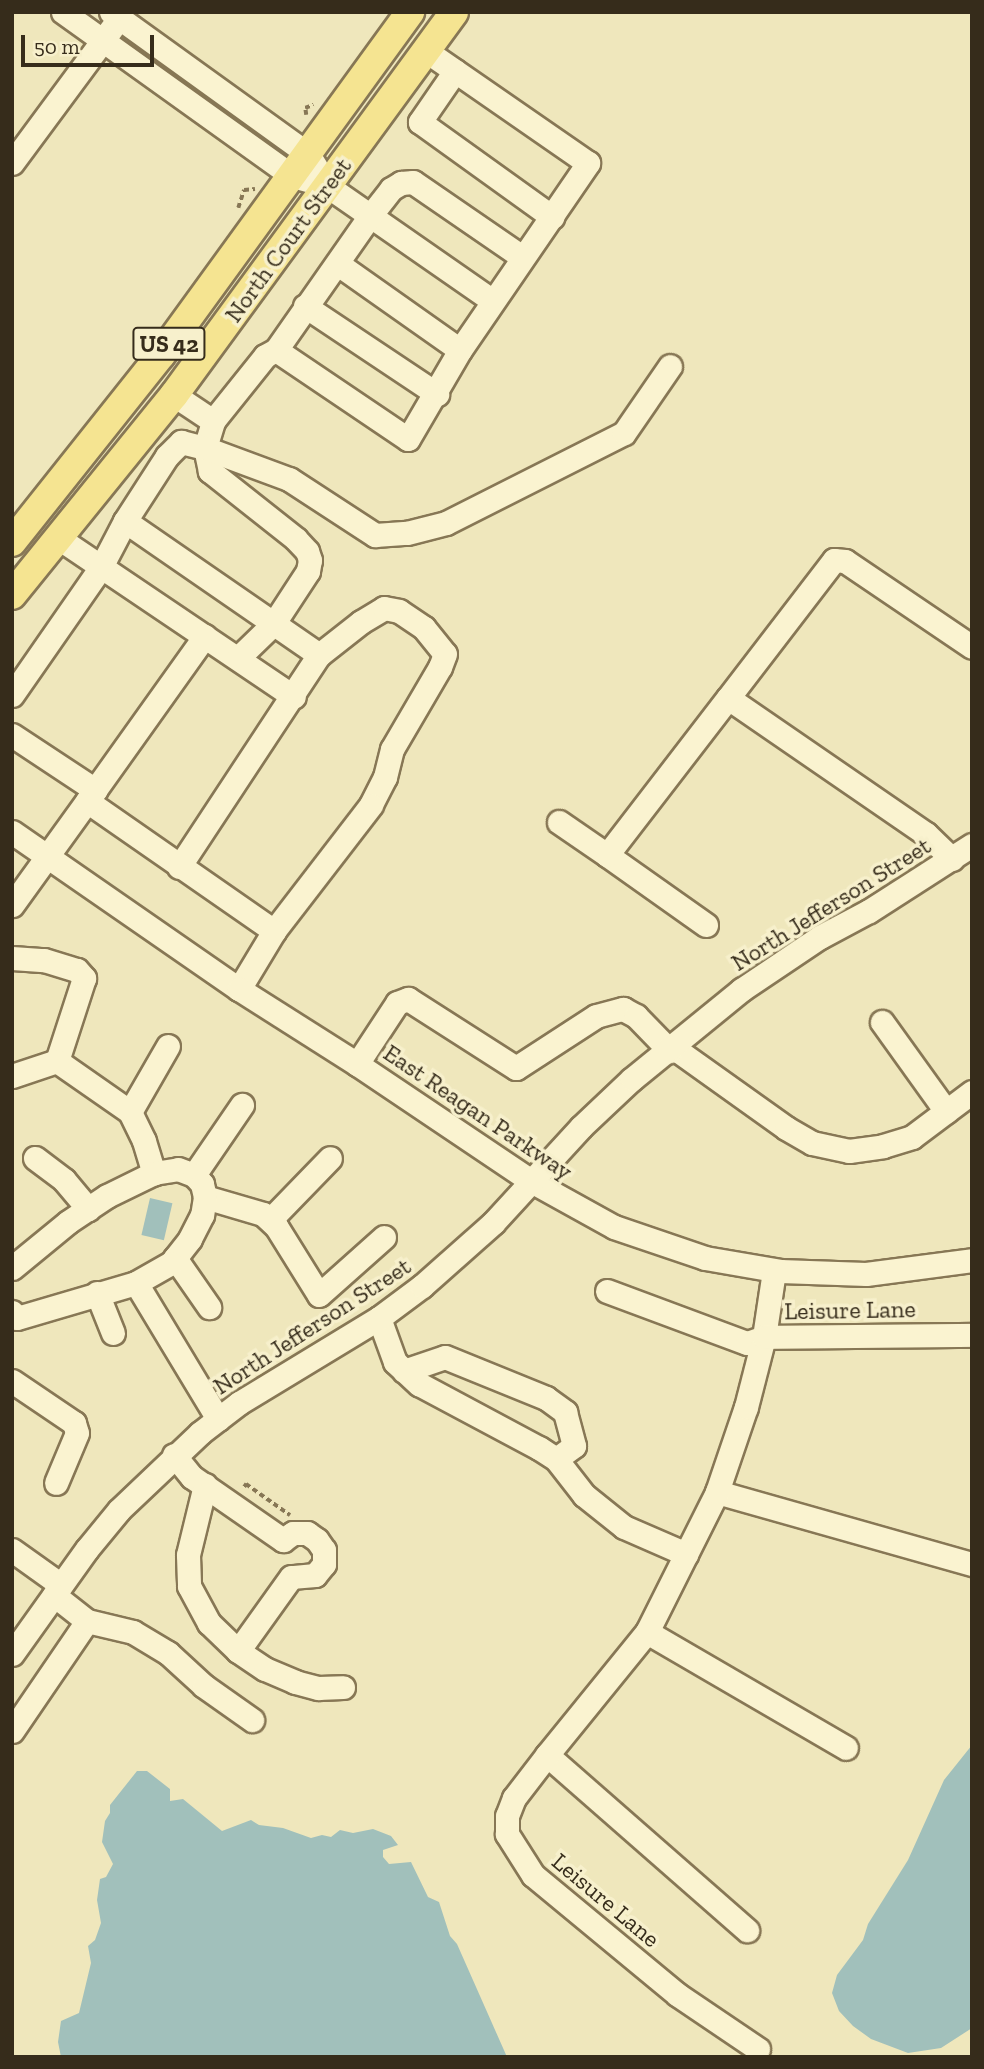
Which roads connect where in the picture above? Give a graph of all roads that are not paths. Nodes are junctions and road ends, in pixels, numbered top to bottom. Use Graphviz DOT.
graph roads {
  1 [pos="64,12"];
  2 [pos="410,12"];
  3 [pos="454,12"];
  4 [pos="118,14"];
  5 [pos="103,39"];
  6 [pos="426,51"];
  7 [pos="455,71"];
  8 [pos="12,163"];
  9 [pos="300,165"];
  10 [pos="326,185"];
  11 [pos="370,216"];
  12 [pos="552,217"];
  13 [pos="522,257"];
  14 [pos="338,264"];
  15 [pos="493,301"];
  16 [pos="305,306"];
  17 [pos="460,350"];
  18 [pos="276,351"];
  19 [pos="670,366"];
  20 [pos="437,394"];
  21 [pos="174,395"];
  22 [pos="213,421"];
  23 [pos="205,448"];
  24 [pos="125,521"];
  25 [pos="60,540"];
  26 [pos="12,542"];
  27 [pos="102,567"];
  28 [pos="12,595"];
  29 [pos="274,623"];
  30 [pos="205,636"];
  31 [pos="972,647"];
  32 [pos="319,655"];
  33 [pos="238,658"];
  34 [pos="12,695"];
  35 [pos="293,697"];
  36 [pos="728,698"];
  37 [pos="12,735"];
  38 [pos="91,796"];
  39 [pos="559,822"];
  40 [pos="12,832"];
  41 [pos="972,845"];
  42 [pos="607,855"];
  43 [pos="49,857"];
  44 [pos="952,859"];
  45 [pos="179,867"];
  46 [pos="14,901"];
  47 [pos="706,925"];
  48 [pos="274,931"];
  49 [pos="12,958"];
  50 [pos="239,989"];
  51 [pos="882,1022"];
  52 [pos="168,1046"];
  53 [pos="672,1050"];
  54 [pos="57,1061"];
  55 [pos="357,1064"];
  56 [pos="12,1076"];
  57 [pos="972,1092"];
  58 [pos="242,1105"];
  59 [pos="946,1111"];
  60 [pos="130,1112"];
  61 [pos="35,1158"];
  62 [pos="330,1158"];
  63 [pos="154,1173"];
  64 [pos="194,1175"];
  65 [pos="531,1181"];
  66 [pos="205,1197"];
  67 [pos="88,1209"];
  68 [pos="270,1220"];
  69 [pos="384,1237"];
  70 [pos="175,1258"];
  71 [pos="972,1260"];
  72 [pos="12,1268"];
  73 [pos="774,1270"];
  74 [pos="136,1283"];
  75 [pos="607,1291"];
  76 [pos="97,1293"];
  77 [pos="209,1307"];
  78 [pos="379,1318"];
  79 [pos="14,1321"];
  80 [pos="113,1334"];
  81 [pos="972,1335"];
  82 [pos="764,1337"];
  83 [pos="404,1371"];
  84 [pos="12,1381"];
  85 [pos="218,1419"];
  86 [pos="174,1455"];
  87 [pos="556,1459"];
  88 [pos="56,1483"];
  89 [pos="205,1485"];
  90 [pos="717,1492"];
  91 [pos="283,1540"];
  92 [pos="12,1550"];
  93 [pos="686,1554"];
  94 [pos="972,1564"];
  95 [pos="291,1577"];
  96 [pos="57,1590"];
  97 [pos="87,1621"];
  98 [pos="647,1632"];
  99 [pos="237,1651"];
  100 [pos="12,1654"];
  101 [pos="343,1687"];
  102 [pos="252,1720"];
  103 [pos="12,1731"];
  104 [pos="846,1748"];
  105 [pos="547,1755"];
  106 [pos="747,1930"];
  107 [pos="758,2049"];
  1 -- 5 [label="street"];
  2 -- 9 [label="main road, North Court Street / US 42"];
  3 -- 6 [label="main road, North Court Street / US 42"];
  4 -- 5 [label="street"];
  4 -- 9 [label="street"];
  5 -- 8 [label="street"];
  5 -- 9 [label="street"];
  6 -- 7 [label="street"];
  6 -- 10 [label="main road, North Court Street / US 42"];
  7 -- 12 [label="street"];
  7 -- 12 [label="street"];
  9 -- 10 [label="street"];
  9 -- 26 [label="main road, North Court Street / US 42"];
  10 -- 11 [label="street"];
  10 -- 21 [label="main road, North Court Street / US 42"];
  11 -- 13 [label="street"];
  11 -- 14 [label="street"];
  11 -- 15 [label="street"];
  12 -- 13 [label="street"];
  13 -- 15 [label="street"];
  14 -- 16 [label="street"];
  14 -- 17 [label="street"];
  15 -- 17 [label="street"];
  16 -- 18 [label="street"];
  16 -- 20 [label="street"];
  17 -- 20 [label="street"];
  18 -- 20 [label="street"];
  18 -- 22 [label="street"];
  19 -- 23 [label="street"];
  21 -- 22 [label="street"];
  21 -- 25 [label="main road, North Court Street / US 42"];
  22 -- 23 [label="street"];
  23 -- 24 [label="street"];
  23 -- 29 [label="street"];
  24 -- 27 [label="street"];
  24 -- 29 [label="street"];
  25 -- 27 [label="street"];
  25 -- 28 [label="main road, North Court Street / US 42"];
  27 -- 30 [label="street"];
  27 -- 34 [label="street"];
  29 -- 32 [label="street"];
  29 -- 33 [label="street"];
  30 -- 33 [label="street"];
  30 -- 38 [label="street"];
  31 -- 36 [label="street"];
  32 -- 35 [label="street"];
  32 -- 48 [label="street"];
  33 -- 35 [label="street"];
  35 -- 45 [label="street"];
  36 -- 42 [label="street"];
  36 -- 44 [label="street"];
  37 -- 38 [label="street"];
  38 -- 43 [label="street"];
  38 -- 45 [label="street"];
  39 -- 42 [label="street"];
  40 -- 43 [label="street, East Reagan Parkway"];
  41 -- 44 [label="street, North Jefferson Street"];
  42 -- 47 [label="street"];
  43 -- 46 [label="street"];
  43 -- 50 [label="street, East Reagan Parkway"];
  44 -- 53 [label="street, North Jefferson Street"];
  45 -- 48 [label="street"];
  48 -- 50 [label="street"];
  49 -- 54 [label="street"];
  50 -- 55 [label="street, East Reagan Parkway"];
  51 -- 59 [label="street"];
  52 -- 60 [label="street"];
  53 -- 55 [label="street"];
  53 -- 59 [label="street"];
  53 -- 65 [label="street, North Jefferson Street"];
  54 -- 56 [label="street"];
  54 -- 60 [label="street"];
  55 -- 65 [label="street, East Reagan Parkway"];
  57 -- 59 [label="street"];
  58 -- 64 [label="street"];
  60 -- 63 [label="street"];
  61 -- 67 [label="street"];
  62 -- 68 [label="street"];
  63 -- 64 [label="street"];
  63 -- 67 [label="street"];
  64 -- 66 [label="street"];
  65 -- 73 [label="street, East Reagan Parkway"];
  65 -- 78 [label="street, North Jefferson Street"];
  66 -- 68 [label="street"];
  66 -- 70 [label="street"];
  67 -- 72 [label="street"];
  68 -- 69 [label="street"];
  70 -- 74 [label="street"];
  70 -- 77 [label="street"];
  71 -- 73 [label="street, East Reagan Parkway"];
  73 -- 82 [label="street"];
  74 -- 76 [label="street"];
  74 -- 85 [label="street"];
  75 -- 82 [label="street"];
  76 -- 79 [label="street"];
  76 -- 80 [label="street"];
  78 -- 83 [label="street"];
  78 -- 85 [label="street, North Jefferson Street"];
  81 -- 82 [label="street, Leisure Lane"];
  82 -- 90 [label="street, Leisure Lane"];
  83 -- 87 [label="street"];
  83 -- 87 [label="street"];
  84 -- 88 [label="street"];
  85 -- 86 [label="street, North Jefferson Street"];
  86 -- 89 [label="street"];
  86 -- 96 [label="street, North Jefferson Street"];
  87 -- 93 [label="street"];
  89 -- 91 [label="street"];
  89 -- 99 [label="street"];
  90 -- 93 [label="street, Leisure Lane"];
  90 -- 94 [label="street"];
  91 -- 95 [label="street"];
  91 -- 95 [label="street"];
  92 -- 96 [label="street"];
  93 -- 98 [label="street, Leisure Lane"];
  95 -- 99 [label="street"];
  96 -- 97 [label="street"];
  96 -- 100 [label="street, North Jefferson Street"];
  97 -- 102 [label="street"];
  97 -- 103 [label="street"];
  98 -- 104 [label="street"];
  98 -- 105 [label="street, Leisure Lane"];
  99 -- 101 [label="street"];
  105 -- 106 [label="street"];
  105 -- 107 [label="street, Leisure Lane"];
}
